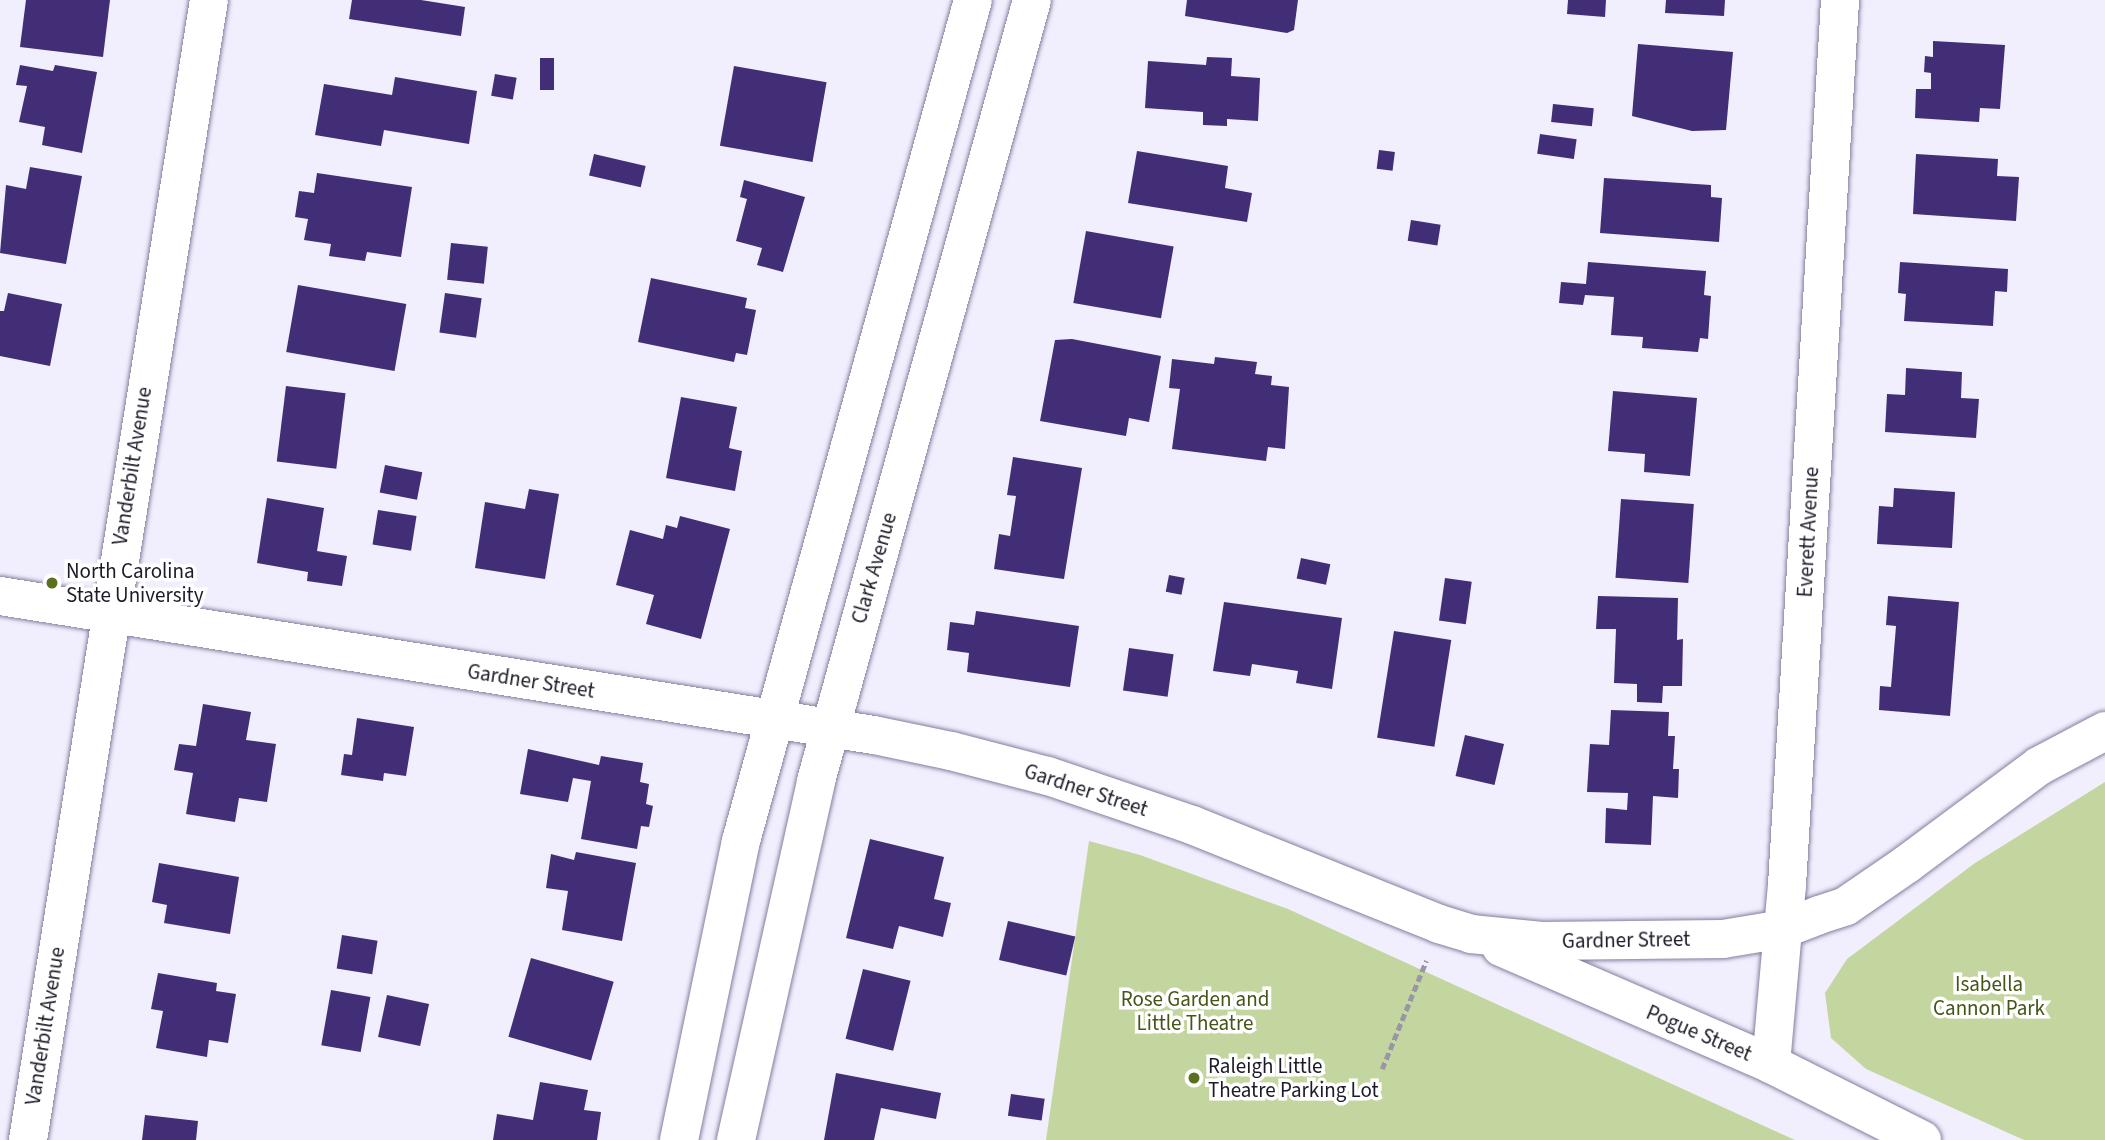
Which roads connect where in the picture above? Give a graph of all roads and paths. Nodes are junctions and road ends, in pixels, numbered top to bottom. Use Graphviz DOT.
graph roads {
  1 [pos="209,0"];
  2 [pos="973,0"];
  3 [pos="1032,0"];
  4 [pos="1840,0"];
  5 [pos="0,596"];
  6 [pos="109,615"];
  7 [pos="775,719"];
  8 [pos="830,728"];
  9 [pos="2105,731"];
  10 [pos="1783,929"];
  11 [pos="1471,934"];
  12 [pos="1428,957"];
  13 [pos="1770,1064"];
  14 [pos="1382,1069"];
  15 [pos="28,1140"];
  16 [pos="679,1140"];
  17 [pos="736,1140"];
  18 [pos="1922,1140"];
  1 -- 6 [label="street, Vanderbilt Avenue"];
  2 -- 7 [label="street"];
  3 -- 8 [label="street, Clark Avenue"];
  4 -- 10 [label="street, Everett Avenue"];
  5 -- 6 [label="street, Gardner Street"];
  6 -- 7 [label="street, Gardner Street"];
  6 -- 15 [label="street, Vanderbilt Avenue"];
  7 -- 8 [label="street, Gardner Street"];
  7 -- 16 [label="street"];
  8 -- 11 [label="street, Gardner Street"];
  8 -- 17 [label="street, Clark Avenue"];
  9 -- 10 [label="street, Gardner Street"];
  10 -- 11 [label="street, Gardner Street"];
  10 -- 13 [label="street, Everett Avenue"];
  11 -- 13 [label="street, Pogue Street"];
  12 -- 14 [label="path"];
  13 -- 18 [label="street, Pogue Street"];
}
